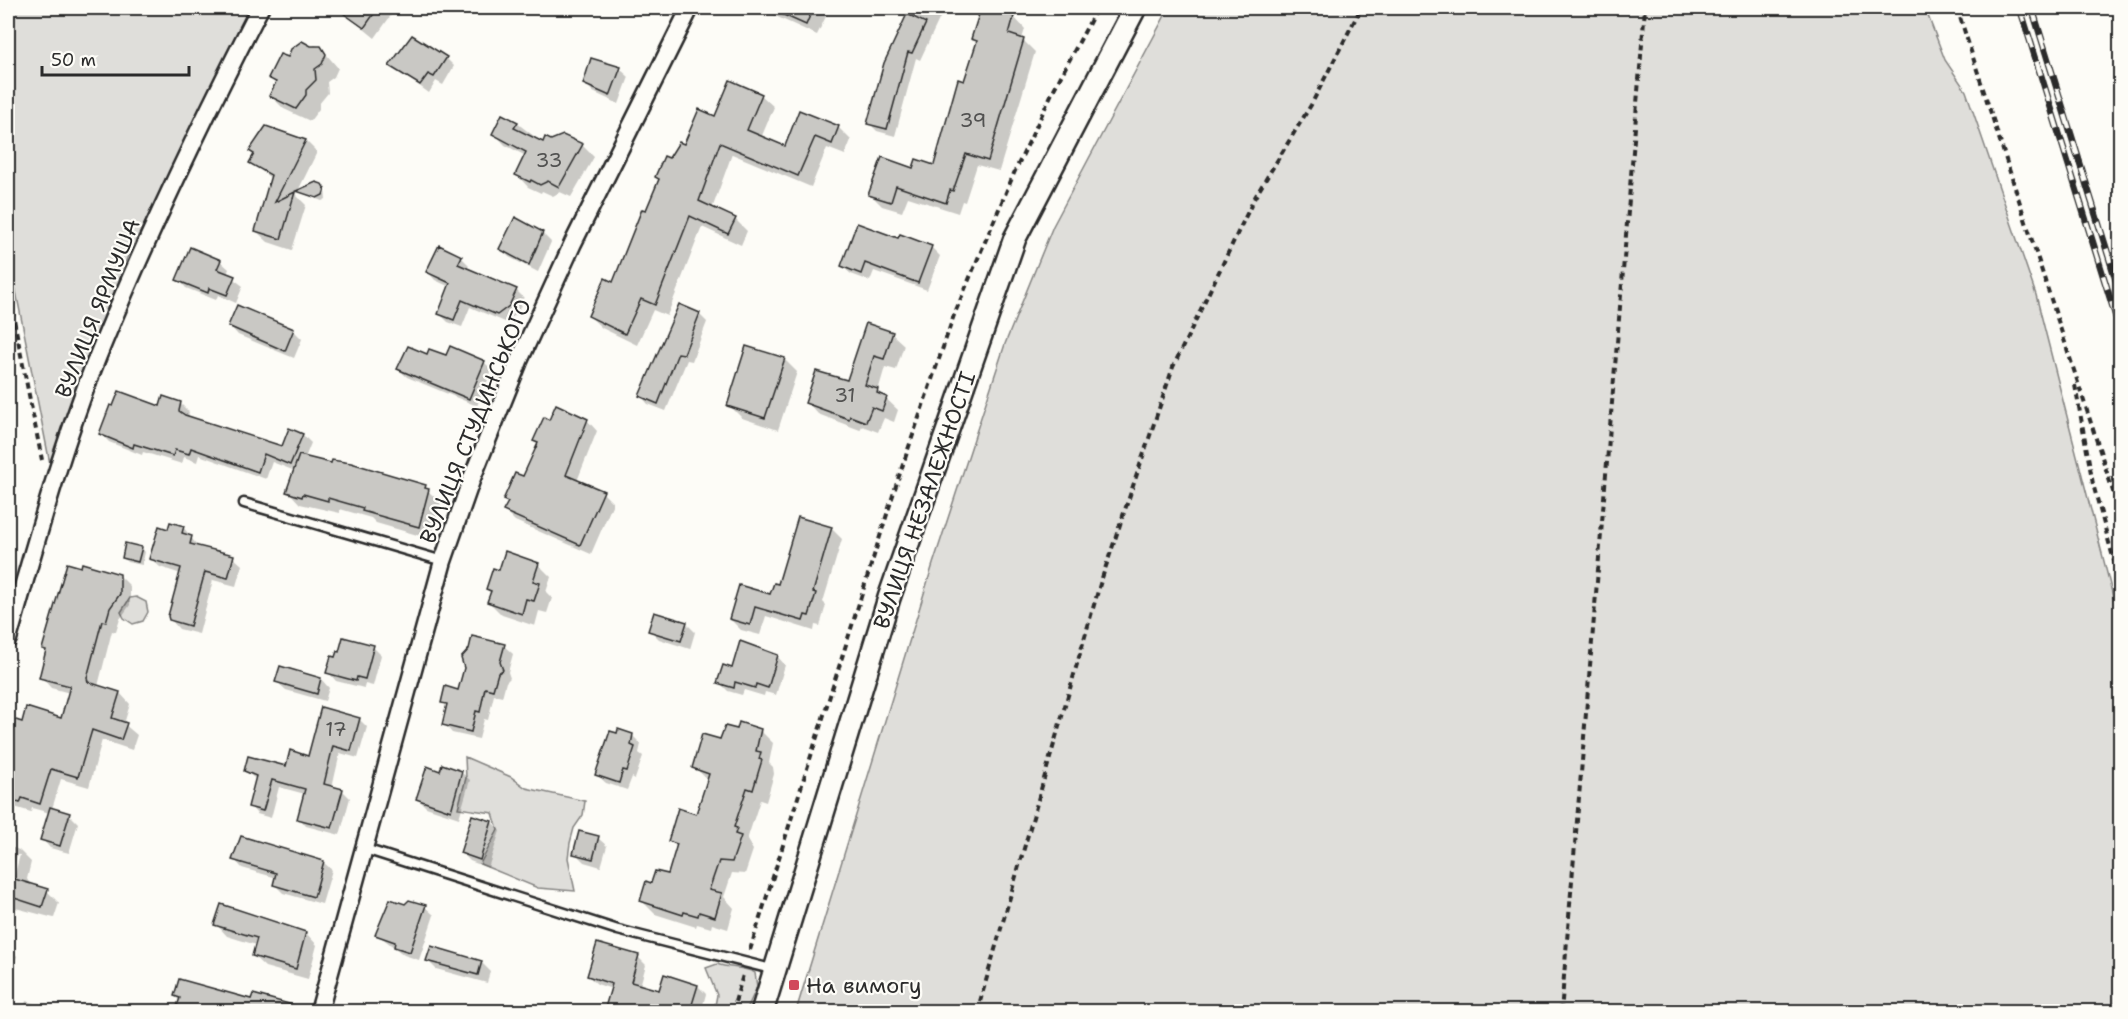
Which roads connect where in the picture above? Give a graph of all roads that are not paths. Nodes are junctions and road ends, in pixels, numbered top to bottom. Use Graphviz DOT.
graph roads {
  1 [pos="260,8"];
  2 [pos="690,8"];
  3 [pos="1135,8"];
  4 [pos="244,503"];
  5 [pos="443,561"];
  6 [pos="8,639"];
  7 [pos="362,848"];
  8 [pos="775,970"];
  9 [pos="319,1011"];
  10 [pos="762,1011"];
  1 -- 6 [label="street, ВУЛИЦЯ ЯРМУША"];
  2 -- 5 [label="street, ВУЛИЦЯ СТУДИНСЬКОГО"];
  3 -- 8 [label="street, ВУЛИЦЯ НЕЗАЛЕЖНОСТІ"];
  4 -- 5 [label="lane"];
  5 -- 7 [label="street, ВУЛИЦЯ СТУДИНСЬКОГО"];
  7 -- 8 [label="lane"];
  7 -- 9 [label="street, ВУЛИЦЯ СТУДИНСЬКОГО"];
  8 -- 10 [label="street, ВУЛИЦЯ НЕЗАЛЕЖНОСТІ"];
}
